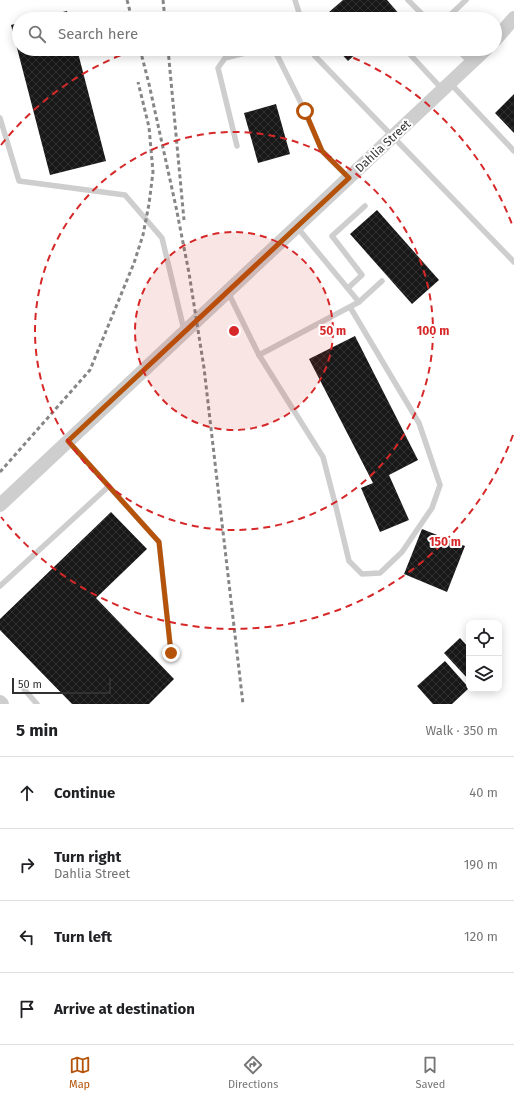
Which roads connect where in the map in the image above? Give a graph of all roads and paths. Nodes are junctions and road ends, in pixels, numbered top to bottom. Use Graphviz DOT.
graph roads {
  1 [pos="295,0"];
  2 [pos="408,0"];
  3 [pos="466,0"];
  4 [pos="299,12"];
  5 [pos="420,12"];
  6 [pos="453,12"];
  7 [pos="511,24"];
  8 [pos="502,33"];
  9 [pos="233,56"];
  10 [pos="278,56"];
  11 [pos="315,56"];
  12 [pos="413,56"];
  13 [pos="464,56"];
  14 [pos="478,56"];
  15 [pos="471,63"];
  16 [pos="446,87"];
  17 [pos="0,118"];
  18 [pos="392,137"];
  19 [pos="237,146"];
  20 [pos="514,151"];
  21 [pos="349,178"];
  22 [pos="365,206"];
  23 [pos="296,227"];
  24 [pos="514,262"];
  25 [pos="382,281"];
  26 [pos="348,288"];
  27 [pos="228,291"];
  28 [pos="359,302"];
  29 [pos="350,307"];
  30 [pos="185,332"];
  31 [pos="259,355"];
  32 [pos="68,441"];
  33 [pos="109,486"];
  34 [pos="0,505"];
  35 [pos="0,586"];
  36 [pos="171,653"];
  37 [pos="22,688"];
  38 [pos="37,704"];
  1 -- 4 [label="lane"];
  2 -- 5 [label="lane"];
  3 -- 6 [label="lane"];
  7 -- 8 [label="street"];
  9 -- 19 [label="lane"];
  10 -- 21 [label="lane"];
  11 -- 18 [label="lane"];
  12 -- 16 [label="lane"];
  13 -- 15 [label="lane"];
  14 -- 15 [label="street, Dahlia Street"];
  15 -- 16 [label="street, Dahlia Street"];
  16 -- 18 [label="street, Dahlia Street"];
  16 -- 20 [label="lane"];
  17 -- 30 [label="lane"];
  18 -- 21 [label="street, Dahlia Street"];
  18 -- 24 [label="lane"];
  21 -- 23 [label="street, Dahlia Street"];
  22 -- 26 [label="lane"];
  23 -- 26 [label="lane"];
  23 -- 27 [label="street, Dahlia Street"];
  25 -- 28 [label="lane"];
  26 -- 28 [label="lane"];
  27 -- 30 [label="street, Dahlia Street"];
  27 -- 31 [label="lane"];
  28 -- 29 [label="lane"];
  29 -- 31 [label="lane"];
  29 -- 31 [label="lane"];
  30 -- 32 [label="street, Dahlia Street"];
  32 -- 33 [label="lane"];
  32 -- 34 [label="street, Dahlia Street"];
  33 -- 35 [label="lane"];
  33 -- 36 [label="lane"];
  37 -- 38 [label="lane"];
}
